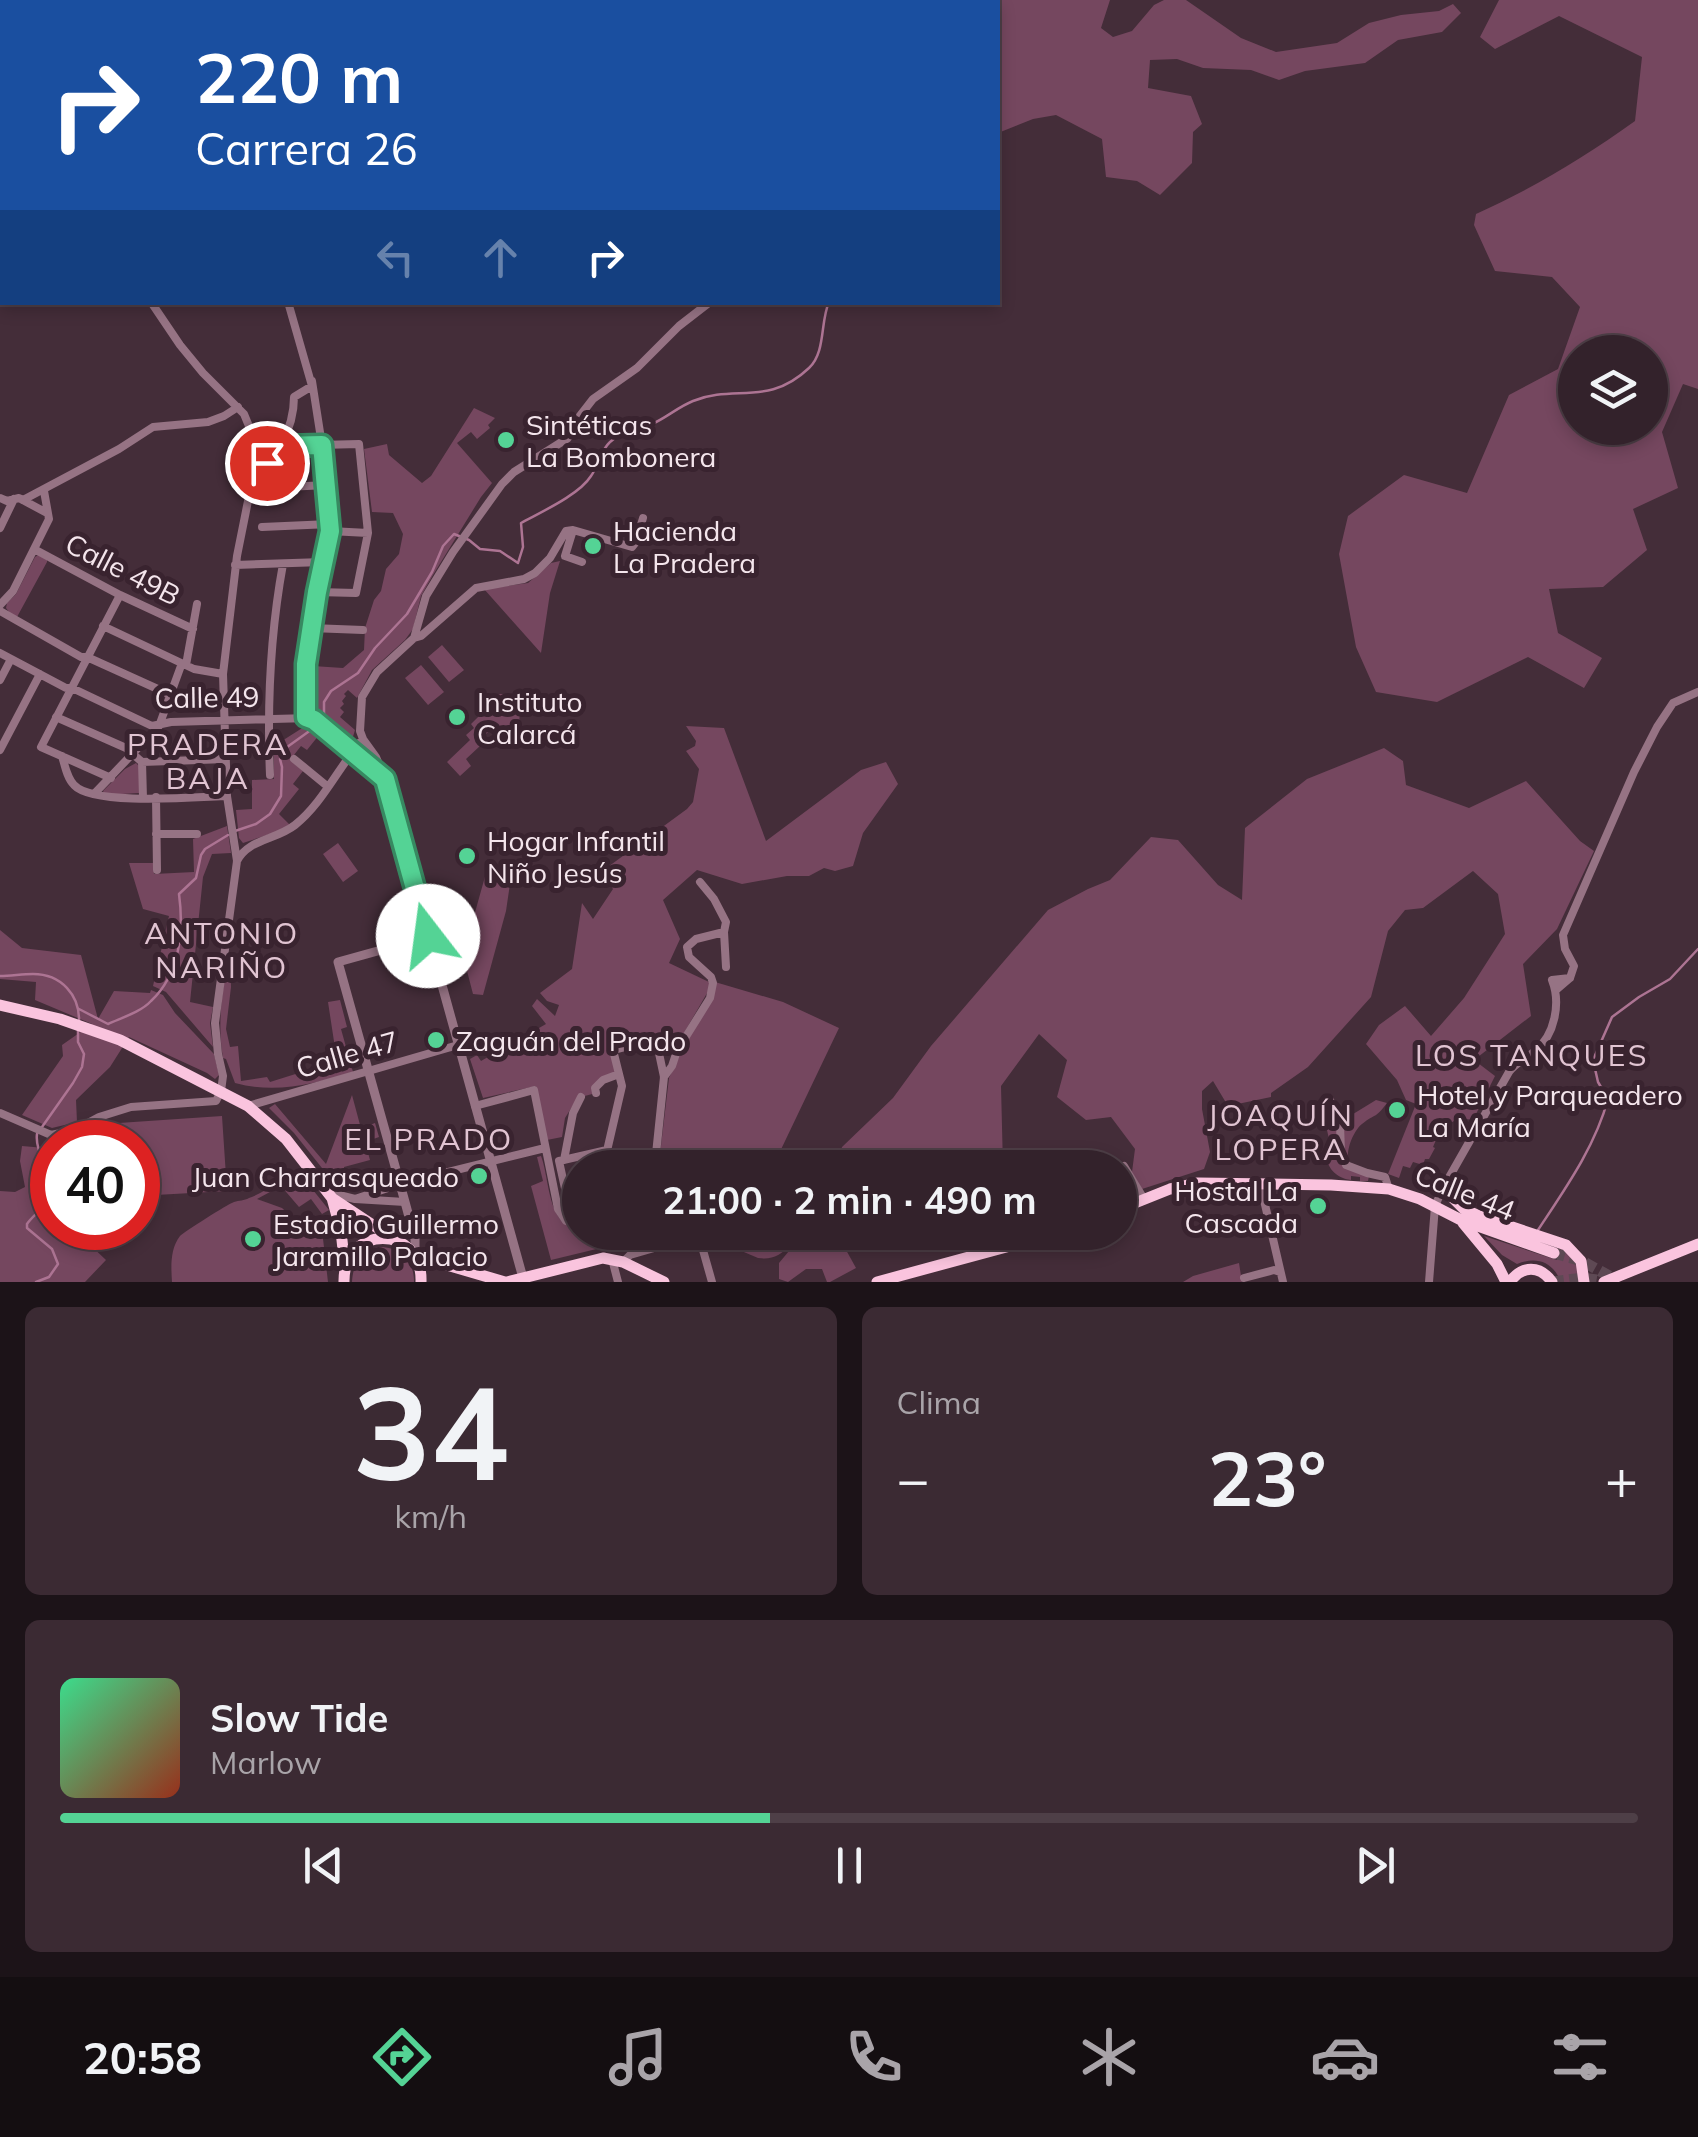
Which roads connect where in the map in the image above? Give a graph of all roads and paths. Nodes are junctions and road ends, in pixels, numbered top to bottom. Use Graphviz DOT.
graph roads {
  1 [pos="153,305"];
  2 [pos="289,305"];
  3 [pos="706,305"];
  4 [pos="312,381"];
  5 [pos="238,407"];
  6 [pos="322,445"];
  7 [pos="282,446"];
  8 [pos="251,485"];
  9 [pos="326,485"];
  10 [pos="44,491"];
  11 [pos="0,498"];
  12 [pos="19,500"];
  13 [pos="48,512"];
  14 [pos="643,518"];
  15 [pos="262,527"];
  16 [pos="0,528"];
  17 [pos="330,528"];
  18 [pos="573,530"];
  19 [pos="368,533"];
  20 [pos="34,549"];
  21 [pos="323,562"];
  22 [pos="582,562"];
  23 [pos="283,564"];
  24 [pos="236,565"];
  25 [pos="0,591"];
  26 [pos="317,592"];
  27 [pos="10,595"];
  28 [pos="120,596"];
  29 [pos="197,604"];
  30 [pos="0,608"];
  31 [pos="104,626"];
  32 [pos="311,628"];
  33 [pos="192,629"];
  34 [pos="363,630"];
  35 [pos="414,638"];
  36 [pos="0,653"];
  37 [pos="87,657"];
  38 [pos="11,659"];
  39 [pos="184,664"];
  40 [pos="40,674"];
  41 [pos="223,674"];
  42 [pos="0,680"];
  43 [pos="72,688"];
  44 [pos="1698,692"];
  45 [pos="171,695"];
  46 [pos="56,717"];
  47 [pos="268,719"];
  48 [pos="310,719"];
  49 [pos="226,721"];
  50 [pos="159,726"];
  51 [pos="363,739"];
  52 [pos="0,750"];
  53 [pos="352,752"];
  54 [pos="134,754"];
  55 [pos="62,756"];
  56 [pos="294,759"];
  57 [pos="226,760"];
  58 [pos="142,762"];
  59 [pos="270,775"];
  60 [pos="111,778"];
  61 [pos="385,779"];
  62 [pos="327,786"];
  63 [pos="94,794"];
  64 [pos="228,796"];
  65 [pos="143,798"];
  66 [pos="156,798"];
  67 [pos="156,834"];
  68 [pos="197,834"];
  69 [pos="236,861"];
  70 [pos="157,870"];
  71 [pos="700,882"];
  72 [pos="724,932"];
  73 [pos="428,936"];
  74 [pos="726,967"];
  75 [pos="1570,978"];
  76 [pos="1556,991"];
  77 [pos="0,1005"];
  78 [pos="656,1038"];
  79 [pos="458,1045"];
  80 [pos="677,1051"];
  81 [pos="368,1072"];
  82 [pos="619,1074"];
  83 [pos="664,1077"];
  84 [pos="221,1091"];
  85 [pos="596,1093"];
  86 [pos="581,1098"];
  87 [pos="1330,1100"];
  88 [pos="248,1106"];
  89 [pos="475,1106"];
  90 [pos="0,1113"];
  91 [pos="545,1148"];
  92 [pos="564,1150"];
  93 [pos="607,1150"];
  94 [pos="658,1150"];
  95 [pos="490,1162"];
  96 [pos="1260,1183"];
  97 [pos="400,1184"];
  98 [pos="1137,1187"];
  99 [pos="1443,1188"];
  100 [pos="1389,1189"];
  101 [pos="330,1195"];
  102 [pos="355,1199"];
  103 [pos="1144,1199"];
  104 [pos="405,1202"];
  105 [pos="1137,1202"];
  106 [pos="1435,1206"];
  107 [pos="562,1216"];
  108 [pos="1479,1216"];
  109 [pos="1460,1220"];
  110 [pos="399,1242"];
  111 [pos="1698,1244"];
  112 [pos="648,1250"];
  113 [pos="703,1250"];
  114 [pos="998,1250"];
  115 [pos="1554,1253"];
  116 [pos="415,1255"];
  117 [pos="618,1261"];
  118 [pos="1497,1264"];
  119 [pos="345,1268"];
  120 [pos="1521,1271"];
  121 [pos="1282,1277"];
  122 [pos="523,1278"];
  123 [pos="1244,1278"];
  124 [pos="897,1279"];
  125 [pos="344,1282"];
  126 [pos="421,1282"];
  127 [pos="506,1282"];
  128 [pos="618,1282"];
  129 [pos="664,1282"];
  130 [pos="712,1282"];
  131 [pos="877,1282"];
  132 [pos="1428,1282"];
  133 [pos="1508,1282"];
  134 [pos="1552,1282"];
  135 [pos="1584,1282"];
  136 [pos="1604,1282"];
  1 -- 5 [label="street"];
  2 -- 4 [label="street"];
  3 -- 35 [label="street"];
  4 -- 6 [label="street"];
  4 -- 7 [label="street"];
  5 -- 8 [label="street"];
  5 -- 10 [label="street"];
  6 -- 7 [label="street"];
  6 -- 9 [label="street"];
  6 -- 19 [label="street"];
  7 -- 8 [label="street"];
  8 -- 9 [label="street"];
  8 -- 24 [label="street"];
  9 -- 17 [label="street"];
  10 -- 12 [label="street"];
  10 -- 13 [label="street"];
  11 -- 12 [label="street"];
  12 -- 13 [label="street"];
  12 -- 16 [label="street"];
  13 -- 20 [label="street"];
  14 -- 18 [label="street"];
  15 -- 17 [label="street"];
  17 -- 19 [label="street"];
  17 -- 21 [label="street"];
  18 -- 22 [label="street"];
  18 -- 35 [label="street"];
  19 -- 26 [label="street"];
  20 -- 27 [label="street"];
  20 -- 28 [label="street, Calle 49B"];
  21 -- 23 [label="street"];
  21 -- 26 [label="street"];
  23 -- 24 [label="street"];
  23 -- 47 [label="street"];
  24 -- 41 [label="street"];
  25 -- 27 [label="street"];
  26 -- 32 [label="street"];
  27 -- 30 [label="street"];
  28 -- 31 [label="street"];
  28 -- 33 [label="street, Calle 49B"];
  29 -- 33 [label="street"];
  30 -- 37 [label="street"];
  31 -- 37 [label="street"];
  31 -- 39 [label="street"];
  32 -- 34 [label="street"];
  32 -- 48 [label="street"];
  33 -- 39 [label="street"];
  35 -- 51 [label="street"];
  36 -- 38 [label="street, Calle 49"];
  37 -- 43 [label="street"];
  37 -- 45 [label="street"];
  38 -- 40 [label="street, Calle 49"];
  38 -- 42 [label="street"];
  39 -- 41 [label="street"];
  39 -- 45 [label="street"];
  40 -- 43 [label="street, Calle 49"];
  40 -- 52 [label="street"];
  41 -- 49 [label="street"];
  43 -- 46 [label="street"];
  43 -- 50 [label="street, Calle 49"];
  44 -- 75 [label="street"];
  45 -- 50 [label="street"];
  46 -- 54 [label="street"];
  46 -- 55 [label="street"];
  47 -- 48 [label="street, Calle 49"];
  47 -- 49 [label="street, Calle 49"];
  47 -- 59 [label="street"];
  48 -- 53 [label="street"];
  49 -- 50 [label="street, Calle 49"];
  49 -- 57 [label="street"];
  50 -- 54 [label="street"];
  51 -- 53 [label="street"];
  51 -- 61 [label="street"];
  53 -- 61 [label="street"];
  53 -- 62 [label="street"];
  54 -- 58 [label="street"];
  54 -- 60 [label="street"];
  55 -- 60 [label="street"];
  55 -- 63 [label="street"];
  56 -- 62 [label="street"];
  57 -- 58 [label="street"];
  57 -- 64 [label="street"];
  58 -- 65 [label="street"];
  60 -- 63 [label="street"];
  61 -- 73 [label="street"];
  62 -- 69 [label="street"];
  63 -- 65 [label="street"];
  64 -- 66 [label="street"];
  64 -- 69 [label="street"];
  65 -- 66 [label="street"];
  66 -- 67 [label="street"];
  67 -- 68 [label="street"];
  67 -- 70 [label="street"];
  69 -- 84 [label="street"];
  71 -- 72 [label="street"];
  72 -- 74 [label="street"];
  72 -- 80 [label="street"];
  73 -- 79 [label="street"];
  73 -- 81 [label="street"];
  75 -- 76 [label="street"];
  75 -- 76 [label="street"];
  76 -- 99 [label="street"];
  77 -- 84 [label="highway"];
  78 -- 80 [label="street"];
  78 -- 82 [label="street"];
  78 -- 83 [label="street"];
  79 -- 81 [label="street, Calle 47"];
  79 -- 89 [label="street"];
  80 -- 83 [label="street"];
  81 -- 88 [label="street, Calle 47"];
  81 -- 97 [label="street"];
  82 -- 85 [label="street"];
  82 -- 93 [label="street"];
  83 -- 94 [label="street"];
  84 -- 88 [label="highway"];
  84 -- 90 [label="street"];
  86 -- 92 [label="street"];
  87 -- 100 [label="street"];
  88 -- 101 [label="highway"];
  89 -- 91 [label="street"];
  89 -- 95 [label="street"];
  91 -- 95 [label="street"];
  91 -- 107 [label="street"];
  95 -- 97 [label="street"];
  95 -- 122 [label="street"];
  96 -- 100 [label="highway, Calle 44"];
  96 -- 103 [label="highway, Calle 44"];
  96 -- 121 [label="street"];
  97 -- 102 [label="street"];
  97 -- 104 [label="street"];
  98 -- 103 [label="street"];
  99 -- 106 [label="street"];
  99 -- 108 [label="highway"];
  100 -- 106 [label="highway, Calle 44"];
  101 -- 102 [label="street"];
  101 -- 110 [label="highway"];
  101 -- 119 [label="highway"];
  102 -- 104 [label="street"];
  103 -- 105 [label="highway, Calle 44"];
  104 -- 116 [label="street"];
  106 -- 109 [label="highway, Calle 44"];
  106 -- 132 [label="street"];
  108 -- 109 [label="highway"];
  108 -- 135 [label="highway"];
  109 -- 115 [label="highway, Calle 44"];
  109 -- 118 [label="highway"];
  110 -- 116 [label="highway"];
  110 -- 119 [label="highway"];
  111 -- 136 [label="highway"];
  112 -- 117 [label="street"];
  113 -- 130 [label="street"];
  114 -- 124 [label="highway"];
  116 -- 126 [label="highway"];
  116 -- 127 [label="highway"];
  117 -- 122 [label="highway"];
  117 -- 128 [label="street"];
  117 -- 129 [label="highway"];
  118 -- 120 [label="highway"];
  118 -- 133 [label="highway"];
  119 -- 125 [label="highway"];
  120 -- 133 [label="highway"];
  120 -- 134 [label="highway"];
  121 -- 123 [label="street"];
  122 -- 127 [label="highway"];
  124 -- 131 [label="highway"];
}
